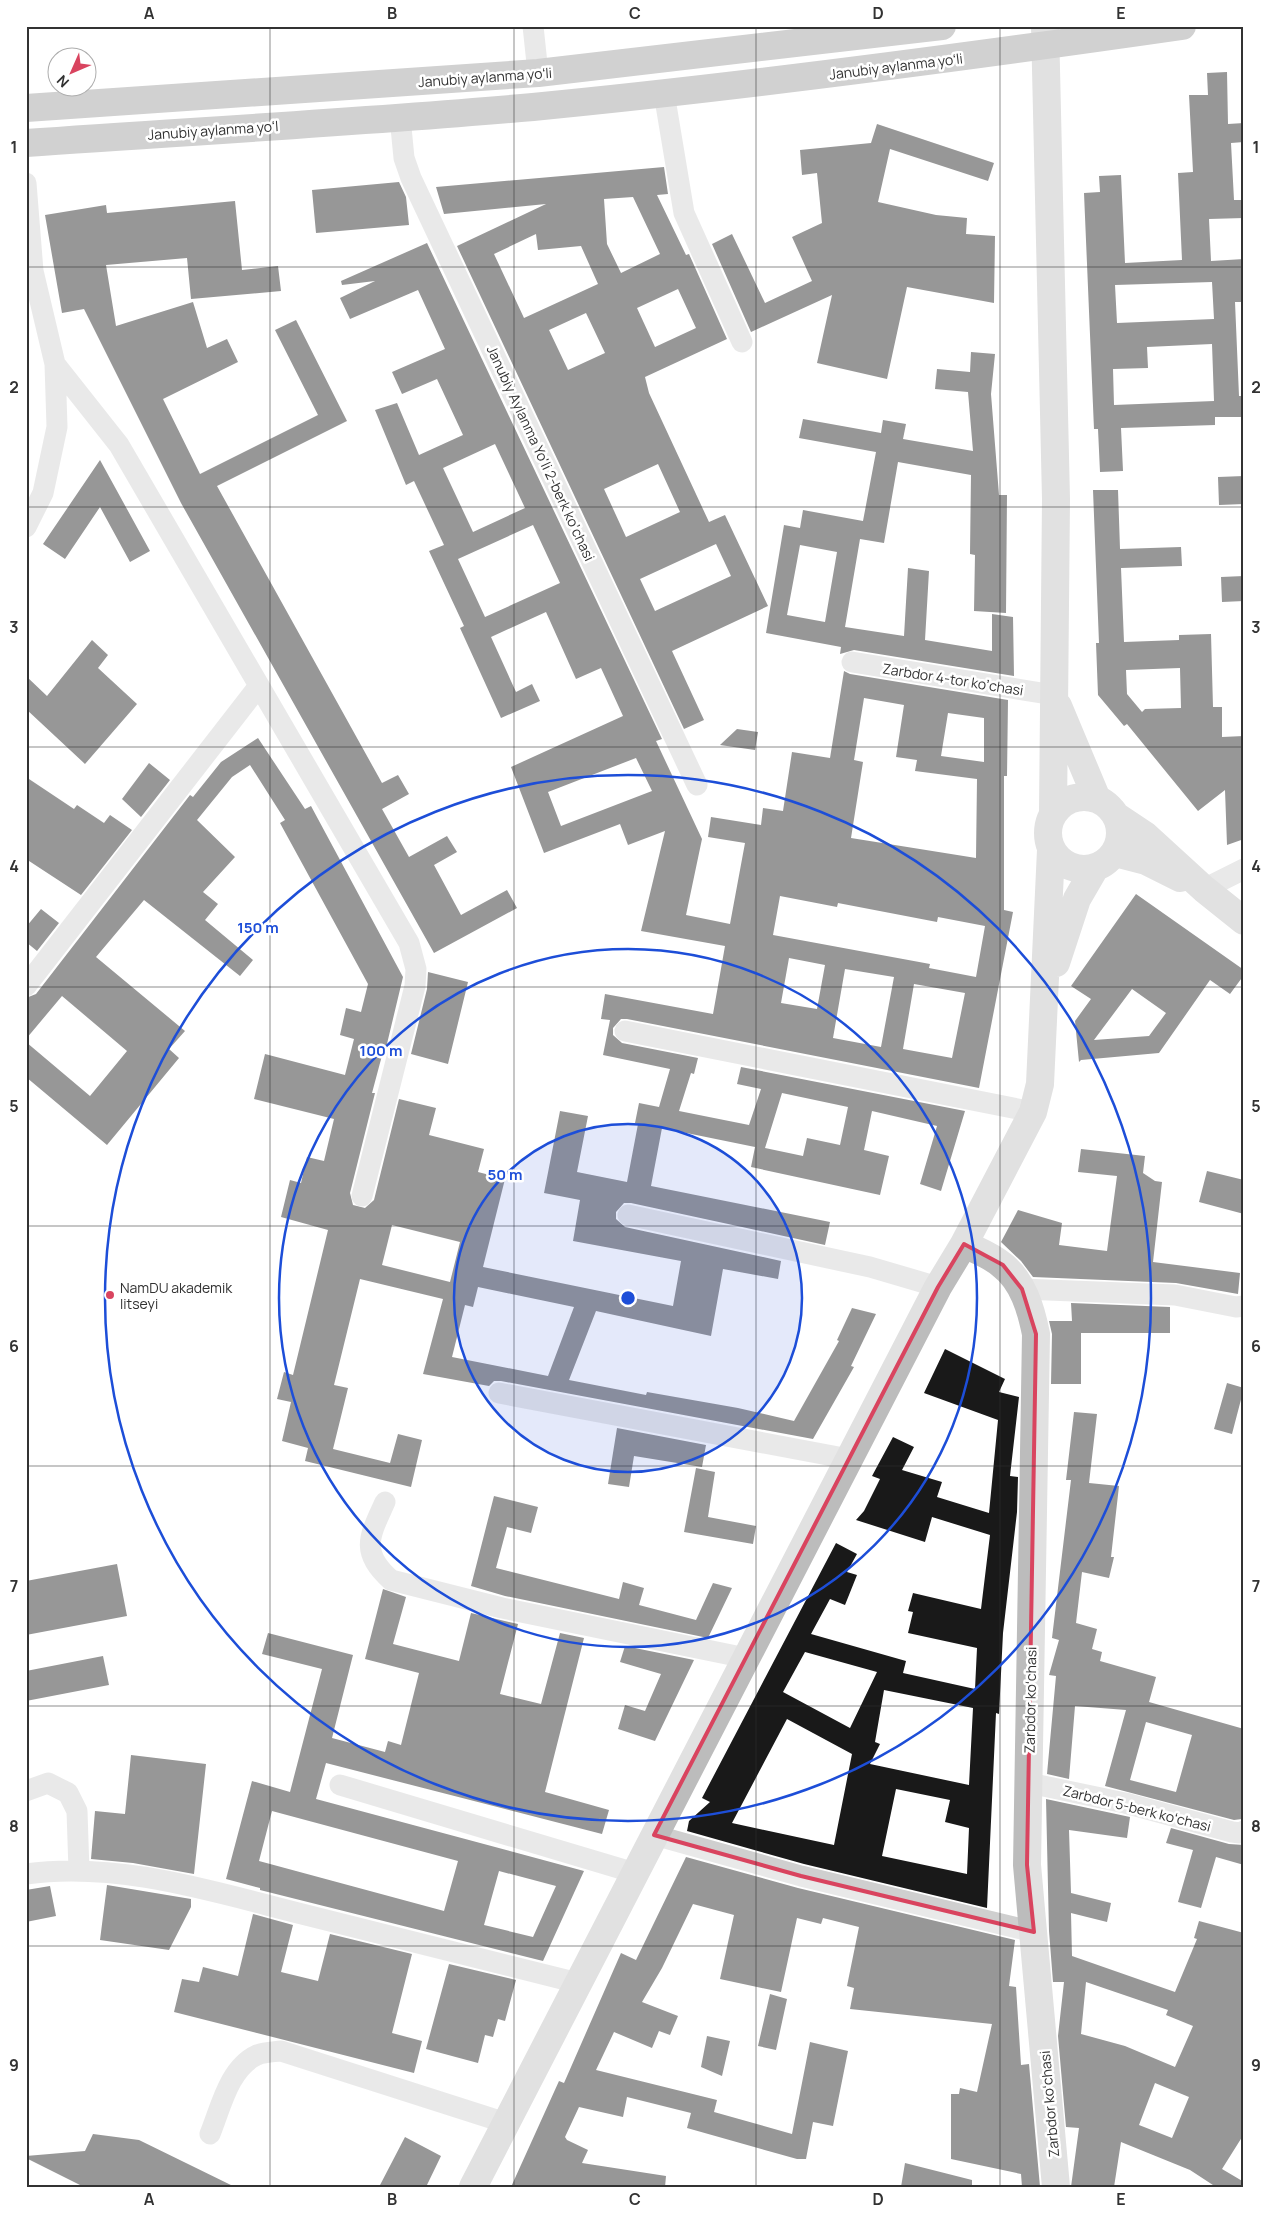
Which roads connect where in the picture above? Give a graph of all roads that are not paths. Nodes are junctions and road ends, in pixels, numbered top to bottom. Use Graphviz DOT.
graph roads {
  1 [pos="533,26"];
  2 [pos="942,26"];
  3 [pos="1182,26"];
  4 [pos="870,31"];
  5 [pos="1045,36"];
  6 [pos="538,74"];
  7 [pos="664,93"];
  8 [pos="26,108"];
  9 [pos="400,116"];
  10 [pos="26,143"];
  11 [pos="26,183"];
  12 [pos="742,342"];
  13 [pos="54,364"];
  14 [pos="26,527"];
  15 [pos="852,662"];
  16 [pos="258,687"];
  17 [pos="1054,695"];
  18 [pos="698,785"];
  19 [pos="1107,807"];
  20 [pos="1052,814"];
  21 [pos="1052,850"];
  22 [pos="1105,860"];
  23 [pos="1244,869"];
  24 [pos="1204,890"];
  25 [pos="1244,921"];
  26 [pos="26,986"];
  27 [pos="1044,1003"];
  28 [pos="625,1031"];
  29 [pos="1033,1112"];
  30 [pos="362,1196"];
  31 [pos="628,1215"];
  32 [pos="964,1244"];
  33 [pos="938,1287"];
  34 [pos="1022,1289"];
  35 [pos="1244,1306"];
  36 [pos="499,1393"];
  37 [pos="849,1459"];
  38 [pos="385,1502"];
  39 [pos="746,1658"];
  40 [pos="1029,1783"];
  41 [pos="340,1784"];
  42 [pos="26,1791"];
  43 [pos="1244,1831"];
  44 [pos="654,1835"];
  45 [pos="79,1871"];
  46 [pos="635,1873"];
  47 [pos="26,1874"];
  48 [pos="1034,1932"];
  49 [pos="578,1983"];
  50 [pos="506,2123"];
  51 [pos="210,2134"];
  52 [pos="473,2187"];
  53 [pos="1056,2187"];
  1 -- 6 [label="street"];
  2 -- 4 [label="highway, Janubiy aylanma yoʻli"];
  3 -- 5 [label="highway, Janubiy aylanma yoʻli"];
  4 -- 6 [label="highway, Janubiy aylanma yoʻli"];
  5 -- 7 [label="highway, Janubiy aylanma yoʻli"];
  5 -- 17 [label="main road"];
  6 -- 8 [label="highway, Janubiy aylanma yoʻli"];
  7 -- 9 [label="highway, Janubiy aylanma yoʻli"];
  7 -- 12 [label="street"];
  9 -- 10 [label="highway, Janubiy aylanma yoʻl"];
  9 -- 18 [label="street, Janubiy Аylanma Yo'li 2-berk koʼchasi"];
  11 -- 13 [label="street"];
  13 -- 14 [label="street"];
  13 -- 16 [label="street"];
  15 -- 17 [label="street, Zarbdor 4-tor koʼchasi"];
  16 -- 26 [label="street"];
  16 -- 30 [label="street"];
  17 -- 19 [label="main road"];
  17 -- 20 [label="main road"];
  19 -- 20 [label="main road"];
  19 -- 22 [label="main road"];
  19 -- 24 [label="main road"];
  20 -- 21 [label="main road"];
  21 -- 22 [label="main road"];
  21 -- 27 [label="main road"];
  22 -- 24 [label="main road"];
  22 -- 27 [label="main road"];
  23 -- 24 [label="street"];
  24 -- 25 [label="main road"];
  27 -- 29 [label="main road"];
  28 -- 29 [label="street"];
  29 -- 32 [label="main road"];
  31 -- 33 [label="street"];
  32 -- 33 [label="main road"];
  32 -- 34 [label="main road, Zarbdor koʻchasi"];
  33 -- 37 [label="main road"];
  34 -- 35 [label="street"];
  34 -- 40 [label="main road, Zarbdor koʻchasi"];
  36 -- 37 [label="street"];
  37 -- 39 [label="main road"];
  38 -- 39 [label="street"];
  39 -- 44 [label="main road"];
  40 -- 43 [label="street, Zarbdor 5-berk koʻchasi"];
  40 -- 48 [label="main road, Zarbdor koʻchasi"];
  41 -- 46 [label="street"];
  42 -- 45 [label="street"];
  44 -- 46 [label="main road"];
  44 -- 48 [label="street"];
  45 -- 47 [label="street"];
  45 -- 49 [label="street"];
  46 -- 49 [label="main road"];
  48 -- 53 [label="main road, Zarbdor koʻchasi"];
  49 -- 50 [label="main road"];
  50 -- 51 [label="street"];
  50 -- 52 [label="main road"];
}
